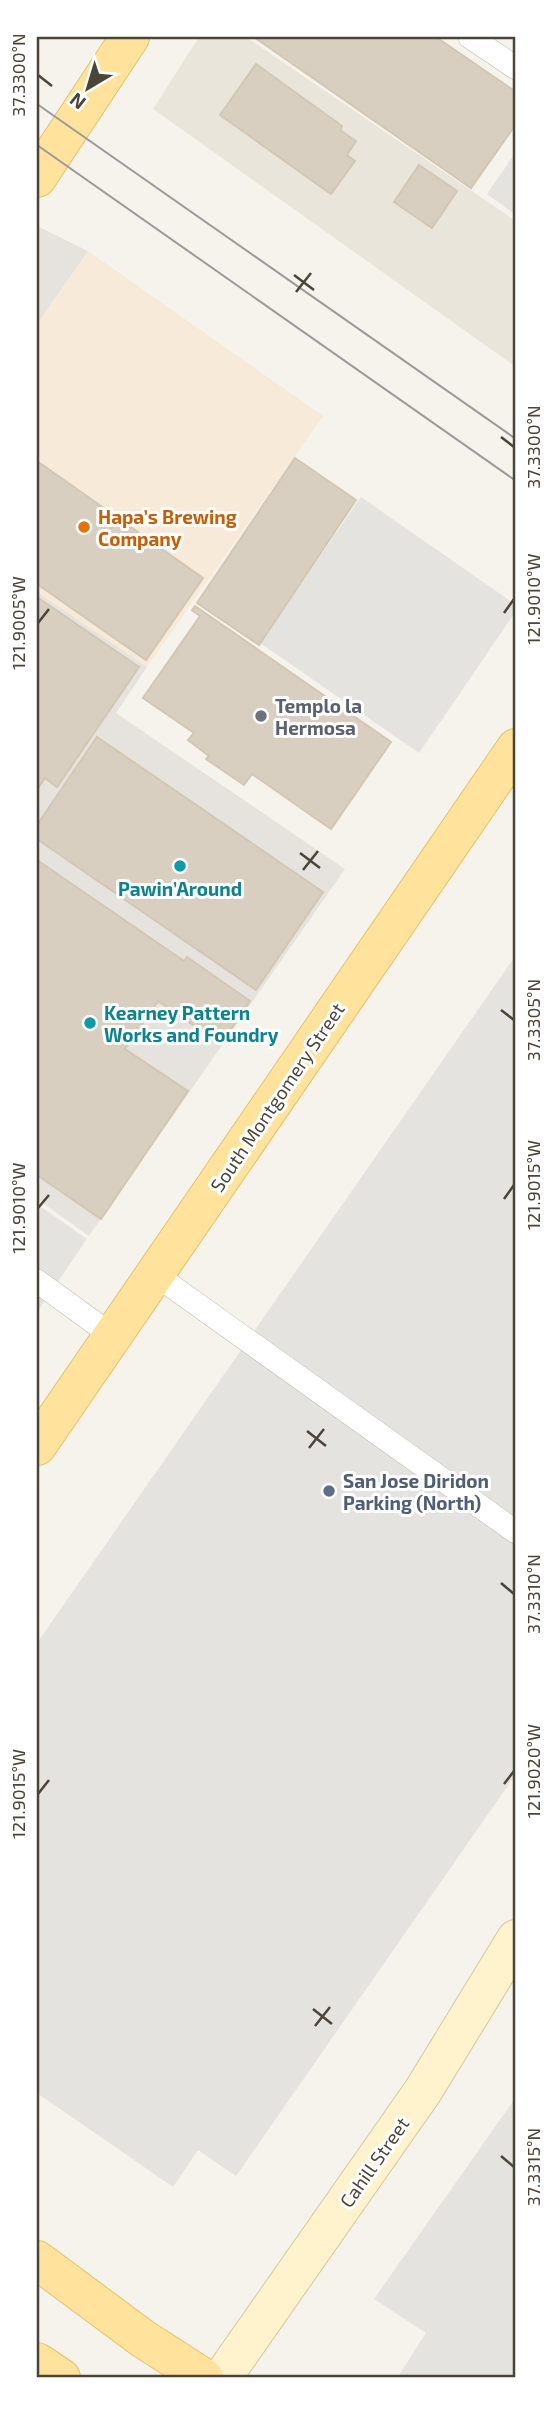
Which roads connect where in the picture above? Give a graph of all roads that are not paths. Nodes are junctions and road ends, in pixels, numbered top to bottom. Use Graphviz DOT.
graph roads {
  1 [pos="130,37"];
  2 [pos="471,37"];
  3 [pos="516,68"];
  4 [pos="37,178"];
  5 [pos="516,748"];
  6 [pos="156,1275"];
  7 [pos="37,1281"];
  8 [pos="114,1337"];
  9 [pos="37,1446"];
  10 [pos="516,1532"];
  11 [pos="516,1939"];
  12 [pos="37,2260"];
  13 [pos="37,2362"];
  14 [pos="61,2378"];
  15 [pos="204,2378"];
  16 [pos="222,2378"];
  1 -- 4 [label="main road"];
  2 -- 3 [label="lane"];
  5 -- 6 [label="main road, South Montgomery Street"];
  6 -- 8 [label="main road, South Montgomery Street"];
  6 -- 10 [label="lane"];
  7 -- 8 [label="lane"];
  8 -- 9 [label="main road, South Montgomery Street"];
  11 -- 16 [label="street, Cahill Street"];
  12 -- 15 [label="main road"];
  13 -- 14 [label="main road"];
}
